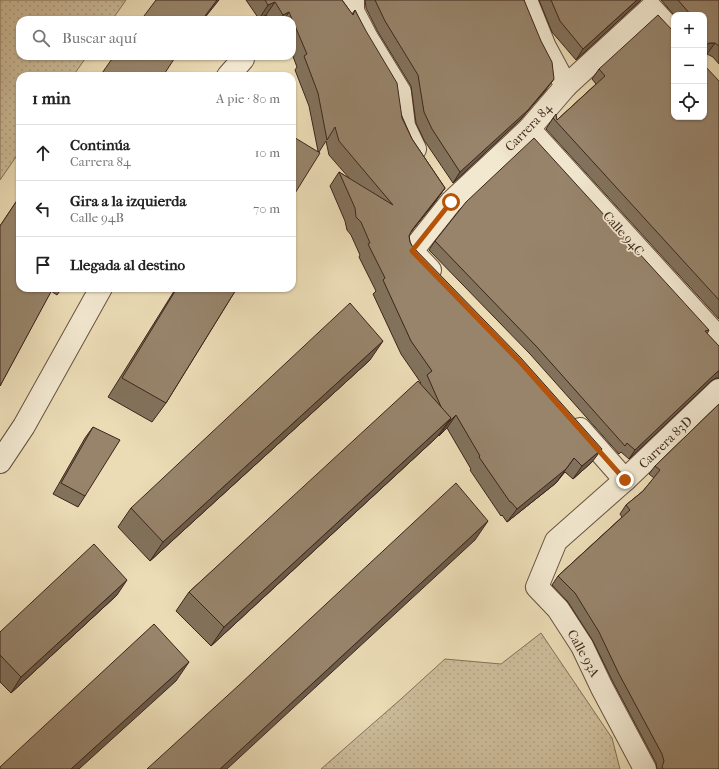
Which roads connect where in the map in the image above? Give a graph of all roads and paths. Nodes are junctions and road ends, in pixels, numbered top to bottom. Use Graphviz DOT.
graph roads {
  1 [pos="353,0"];
  2 [pos="526,0"];
  3 [pos="671,30"];
  4 [pos="241,60"];
  5 [pos="231,72"];
  6 [pos="566,86"];
  7 [pos="529,128"];
  8 [pos="424,164"];
  9 [pos="445,285"];
  10 [pos="99,292"];
  11 [pos="719,338"];
  12 [pos="719,390"];
  13 [pos="568,416"];
  14 [pos="0,462"];
  15 [pos="625,480"];
  16 [pos="556,542"];
  17 [pos="645,769"];
  1 -- 8 [label="street"];
  2 -- 6 [label="street"];
  3 -- 6 [label="street, Carrera 84"];
  4 -- 5 [label="street"];
  6 -- 7 [label="street, Carrera 84"];
  7 -- 9 [label="street, Carrera 84"];
  7 -- 11 [label="street, Calle 94C"];
  10 -- 14 [label="street"];
  12 -- 15 [label="street, Carrera 83D"];
  13 -- 15 [label="street"];
  15 -- 16 [label="street, Carrera 83D"];
  16 -- 17 [label="street, Calle 93A"];
}
